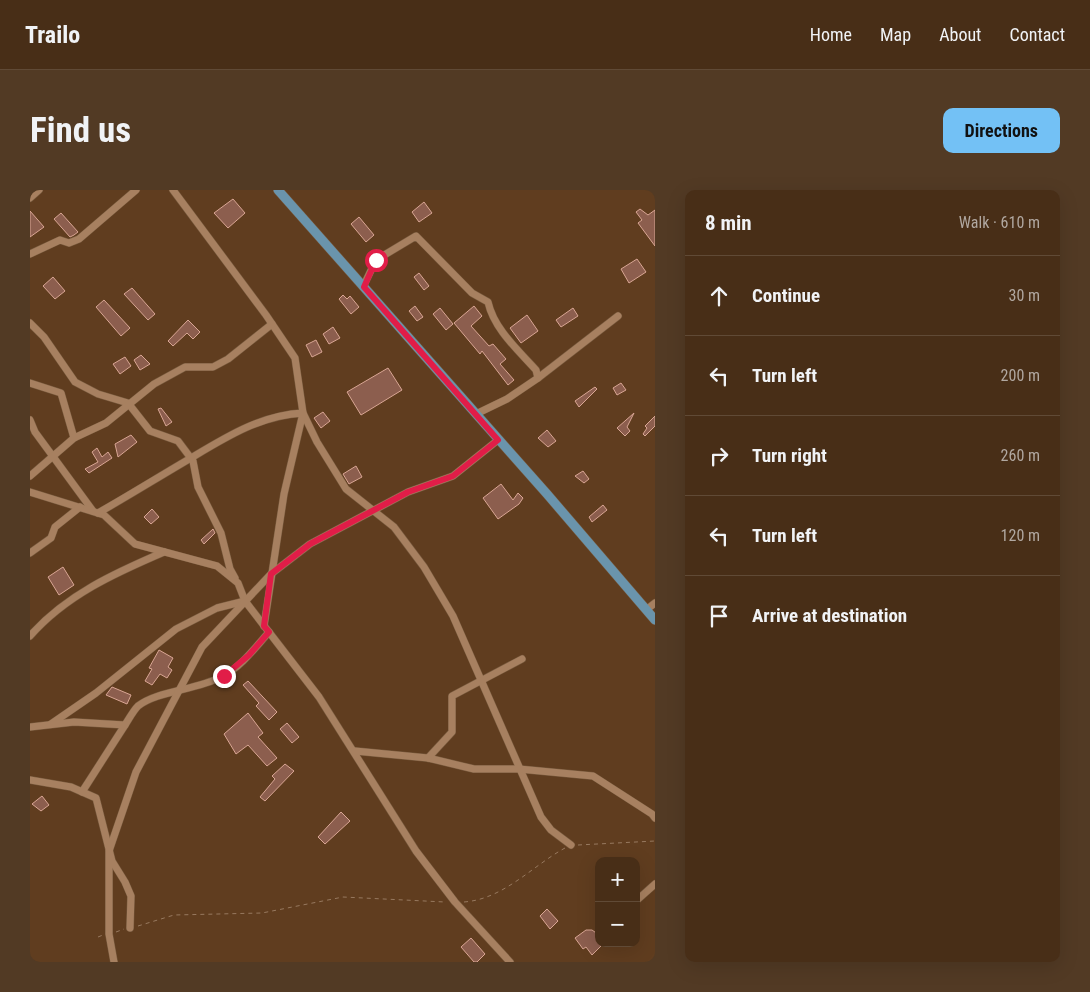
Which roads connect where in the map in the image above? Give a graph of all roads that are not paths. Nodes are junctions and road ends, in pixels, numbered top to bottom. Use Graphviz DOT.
graph roads {
  1 [pos="39,190"];
  2 [pos="136,190"];
  3 [pos="173,190"];
  4 [pos="278,190"];
  5 [pos="30,198"];
  6 [pos="30,254"];
  7 [pos="364,287"];
  8 [pos="618,316"];
  9 [pos="30,323"];
  10 [pos="272,324"];
  11 [pos="538,378"];
  12 [pos="30,382"];
  13 [pos="128,403"];
  14 [pos="303,413"];
  15 [pos="476,414"];
  16 [pos="30,420"];
  17 [pos="74,438"];
  18 [pos="498,440"];
  19 [pos="53,457"];
  20 [pos="191,458"];
  21 [pos="30,476"];
  22 [pos="30,492"];
  23 [pos="80,507"];
  24 [pos="373,510"];
  25 [pos="96,512"];
  26 [pos="165,552"];
  27 [pos="30,553"];
  28 [pos="271,574"];
  29 [pos="238,583"];
  30 [pos="245,601"];
  31 [pos="655,602"];
  32 [pos="646,610"];
  33 [pos="655,620"];
  34 [pos="264,626"];
  35 [pos="269,632"];
  36 [pos="30,636"];
  37 [pos="522,660"];
  38 [pos="482,681"];
  39 [pos="176,693"];
  40 [pos="50,724"];
  41 [pos="125,725"];
  42 [pos="30,727"];
  43 [pos="355,751"];
  44 [pos="428,758"];
  45 [pos="520,769"];
  46 [pos="30,780"];
  47 [pos="82,792"];
  48 [pos="655,818"];
  49 [pos="571,845"];
  50 [pos="109,852"];
  51 [pos="655,884"];
  52 [pos="640,897"];
  53 [pos="130,928"];
  54 [pos="114,962"];
  55 [pos="510,962"];
  1 -- 5 [label="street"];
  2 -- 6 [label="street"];
  3 -- 10 [label="street"];
  4 -- 7 [label="main road"];
  7 -- 11 [label="street"];
  7 -- 15 [label="main road"];
  8 -- 11 [label="street"];
  9 -- 13 [label="street"];
  10 -- 13 [label="street"];
  10 -- 14 [label="street"];
  11 -- 15 [label="street"];
  12 -- 17 [label="street"];
  13 -- 17 [label="street"];
  13 -- 20 [label="street"];
  14 -- 20 [label="street"];
  14 -- 24 [label="street"];
  14 -- 28 [label="street"];
  15 -- 18 [label="main road"];
  16 -- 19 [label="street"];
  17 -- 19 [label="street"];
  18 -- 24 [label="street"];
  18 -- 32 [label="main road"];
  19 -- 21 [label="street"];
  19 -- 25 [label="street"];
  20 -- 25 [label="street"];
  20 -- 29 [label="street"];
  22 -- 23 [label="street"];
  23 -- 25 [label="street"];
  23 -- 27 [label="street"];
  24 -- 28 [label="street"];
  24 -- 38 [label="street"];
  25 -- 26 [label="street"];
  26 -- 29 [label="street"];
  26 -- 36 [label="street"];
  28 -- 30 [label="street"];
  28 -- 34 [label="street"];
  29 -- 30 [label="street"];
  30 -- 34 [label="street"];
  30 -- 39 [label="street"];
  30 -- 40 [label="street"];
  31 -- 32 [label="street"];
  32 -- 33 [label="main road"];
  34 -- 35 [label="street"];
  35 -- 39 [label="street"];
  35 -- 43 [label="street"];
  37 -- 38 [label="street"];
  38 -- 44 [label="street"];
  38 -- 45 [label="street"];
  39 -- 41 [label="street"];
  39 -- 50 [label="street"];
  40 -- 41 [label="street"];
  40 -- 42 [label="street"];
  41 -- 47 [label="street"];
  43 -- 44 [label="street"];
  43 -- 55 [label="street"];
  44 -- 45 [label="street"];
  45 -- 48 [label="street"];
  45 -- 49 [label="street"];
  46 -- 47 [label="street"];
  47 -- 50 [label="street"];
  50 -- 53 [label="street"];
  50 -- 54 [label="street"];
  51 -- 52 [label="street"];
}
